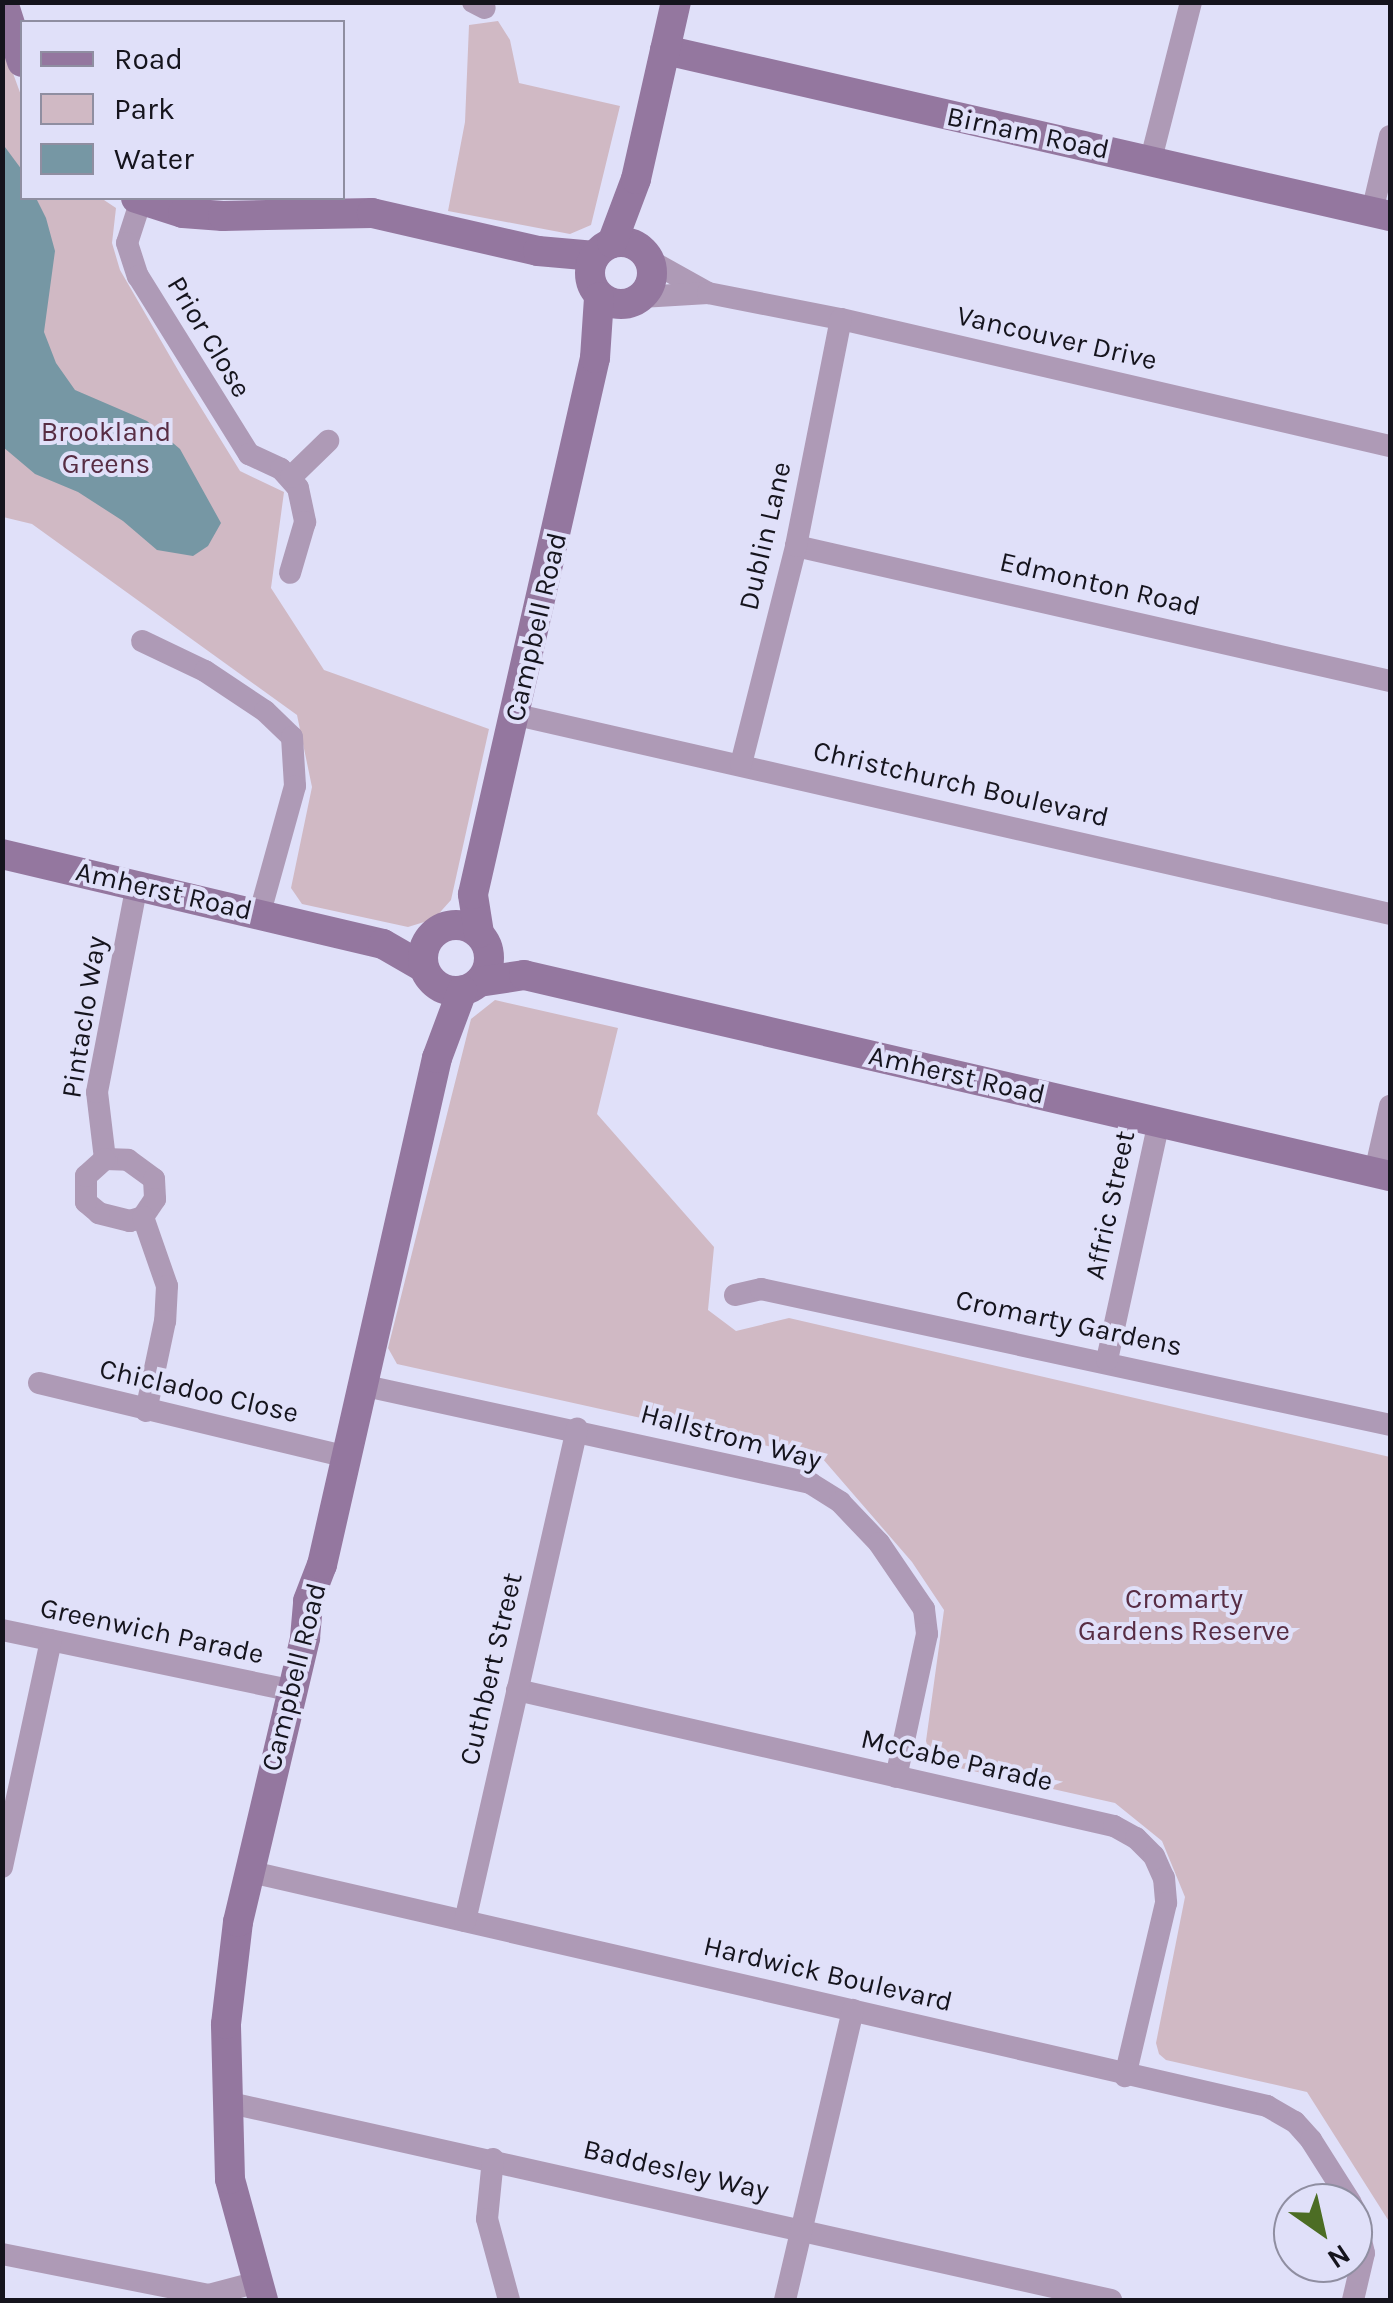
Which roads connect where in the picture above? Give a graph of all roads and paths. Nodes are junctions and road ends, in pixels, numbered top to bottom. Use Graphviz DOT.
graph roads {
  1 [pos="3,2"];
  2 [pos="676,2"];
  3 [pos="1191,2"];
  4 [pos="665,50"];
  5 [pos="20,56"];
  6 [pos="1390,136"];
  7 [pos="1151,159"];
  8 [pos="636,179"];
  9 [pos="138,200"];
  10 [pos="141,200"];
  11 [pos="1381,214"];
  12 [pos="646,255"];
  13 [pos="599,268"];
  14 [pos="708,293"];
  15 [pos="636,300"];
  16 [pos="841,320"];
  17 [pos="595,358"];
  18 [pos="328,442"];
  19 [pos="1390,446"];
  20 [pos="291,477"];
  21 [pos="796,546"];
  22 [pos="290,574"];
  23 [pos="142,641"];
  24 [pos="1390,681"];
  25 [pos="516,714"];
  26 [pos="740,764"];
  27 [pos="2,854"];
  28 [pos="137,884"];
  29 [pos="260,912"];
  30 [pos="1390,914"];
  31 [pos="455,958"];
  32 [pos="1390,1106"];
  33 [pos="1159,1120"];
  34 [pos="105,1159"];
  35 [pos="1383,1174"];
  36 [pos="143,1217"];
  37 [pos="734,1295"];
  38 [pos="1106,1360"];
  39 [pos="40,1383"];
  40 [pos="361,1384"];
  41 [pos="146,1411"];
  42 [pos="1390,1425"];
  43 [pos="576,1430"];
  44 [pos="344,1456"];
  45 [pos="2,1630"];
  46 [pos="51,1640"];
  47 [pos="290,1690"];
  48 [pos="517,1690"];
  49 [pos="896,1777"];
  50 [pos="2,1868"];
  51 [pos="248,1872"];
  52 [pos="465,1921"];
  53 [pos="854,2010"];
  54 [pos="1125,2076"];
  55 [pos="226,2102"];
  56 [pos="494,2159"];
  57 [pos="1338,2183"];
  58 [pos="802,2230"];
  59 [pos="2,2254"];
  60 [pos="260,2292"];
  61 [pos="508,2300"];
  62 [pos="786,2300"];
  63 [pos="1112,2300"];
  1 -- 5 [label="street"];
  2 -- 4 [label="street, Campbell Road"];
  3 -- 7 [label="street"];
  4 -- 7 [label="street, Birnam Road"];
  4 -- 8 [label="street, Campbell Road"];
  6 -- 11 [label="street"];
  7 -- 11 [label="street, Birnam Road"];
  8 -- 12 [label="street, Campbell Road"];
  8 -- 13 [label="street, Campbell Road"];
  9 -- 20 [label="street, Prior Close"];
  10 -- 13 [label="street"];
  12 -- 13 [label="street"];
  12 -- 14 [label="street, Vancouver Drive"];
  12 -- 15 [label="street, Campbell Road"];
  13 -- 15 [label="street"];
  13 -- 17 [label="street, Campbell Road"];
  14 -- 15 [label="street, Vancouver Drive"];
  14 -- 16 [label="street, Vancouver Drive"];
  15 -- 17 [label="street, Campbell Road"];
  16 -- 19 [label="street, Vancouver Drive"];
  16 -- 21 [label="street, Dublin Lane"];
  17 -- 25 [label="street, Campbell Road"];
  18 -- 20 [label="street"];
  20 -- 22 [label="street"];
  21 -- 24 [label="street, Edmonton Road"];
  21 -- 26 [label="street, Dublin Lane"];
  23 -- 29 [label="street"];
  25 -- 26 [label="street, Christchurch Boulevard"];
  25 -- 31 [label="street, Campbell Road"];
  26 -- 30 [label="street, Christchurch Boulevard"];
  27 -- 28 [label="street, Amherst Road"];
  28 -- 29 [label="street, Amherst Road"];
  28 -- 34 [label="street, Pintaclo Way"];
  29 -- 31 [label="street, Amherst Road"];
  31 -- 33 [label="street, Amherst Road"];
  31 -- 40 [label="street, Campbell Road"];
  32 -- 35 [label="street"];
  33 -- 35 [label="street, Amherst Road"];
  33 -- 38 [label="street, Affric Street"];
  34 -- 36 [label="street"];
  34 -- 36 [label="street"];
  36 -- 41 [label="street"];
  37 -- 38 [label="street, Cromarty Gardens"];
  38 -- 42 [label="street, Cromarty Gardens"];
  39 -- 41 [label="street, Chicladoo Close"];
  40 -- 43 [label="street, Hallstrom Way"];
  40 -- 44 [label="street, Campbell Road"];
  41 -- 44 [label="street, Chicladoo Close"];
  43 -- 48 [label="street, Cuthbert Street"];
  43 -- 49 [label="street, Hallstrom Way"];
  44 -- 47 [label="street, Campbell Road"];
  45 -- 46 [label="street, Greenwich Parade"];
  46 -- 47 [label="street, Greenwich Parade"];
  46 -- 50 [label="street"];
  47 -- 51 [label="street, Campbell Road"];
  48 -- 49 [label="street, McCabe Parade"];
  48 -- 52 [label="street, Cuthbert Street"];
  49 -- 54 [label="street, McCabe Parade"];
  51 -- 52 [label="street, Hardwick Boulevard"];
  51 -- 55 [label="street, Campbell Road"];
  52 -- 53 [label="street, Hardwick Boulevard"];
  53 -- 54 [label="street, Hardwick Boulevard"];
  53 -- 58 [label="street"];
  54 -- 57 [label="street, Hardwick Boulevard"];
  55 -- 56 [label="street, Baddesley Way"];
  55 -- 60 [label="street, Campbell Road"];
  56 -- 58 [label="street, Baddesley Way"];
  56 -- 61 [label="street"];
  58 -- 62 [label="street"];
  58 -- 63 [label="street, Baddesley Way"];
  59 -- 60 [label="street"];
}
